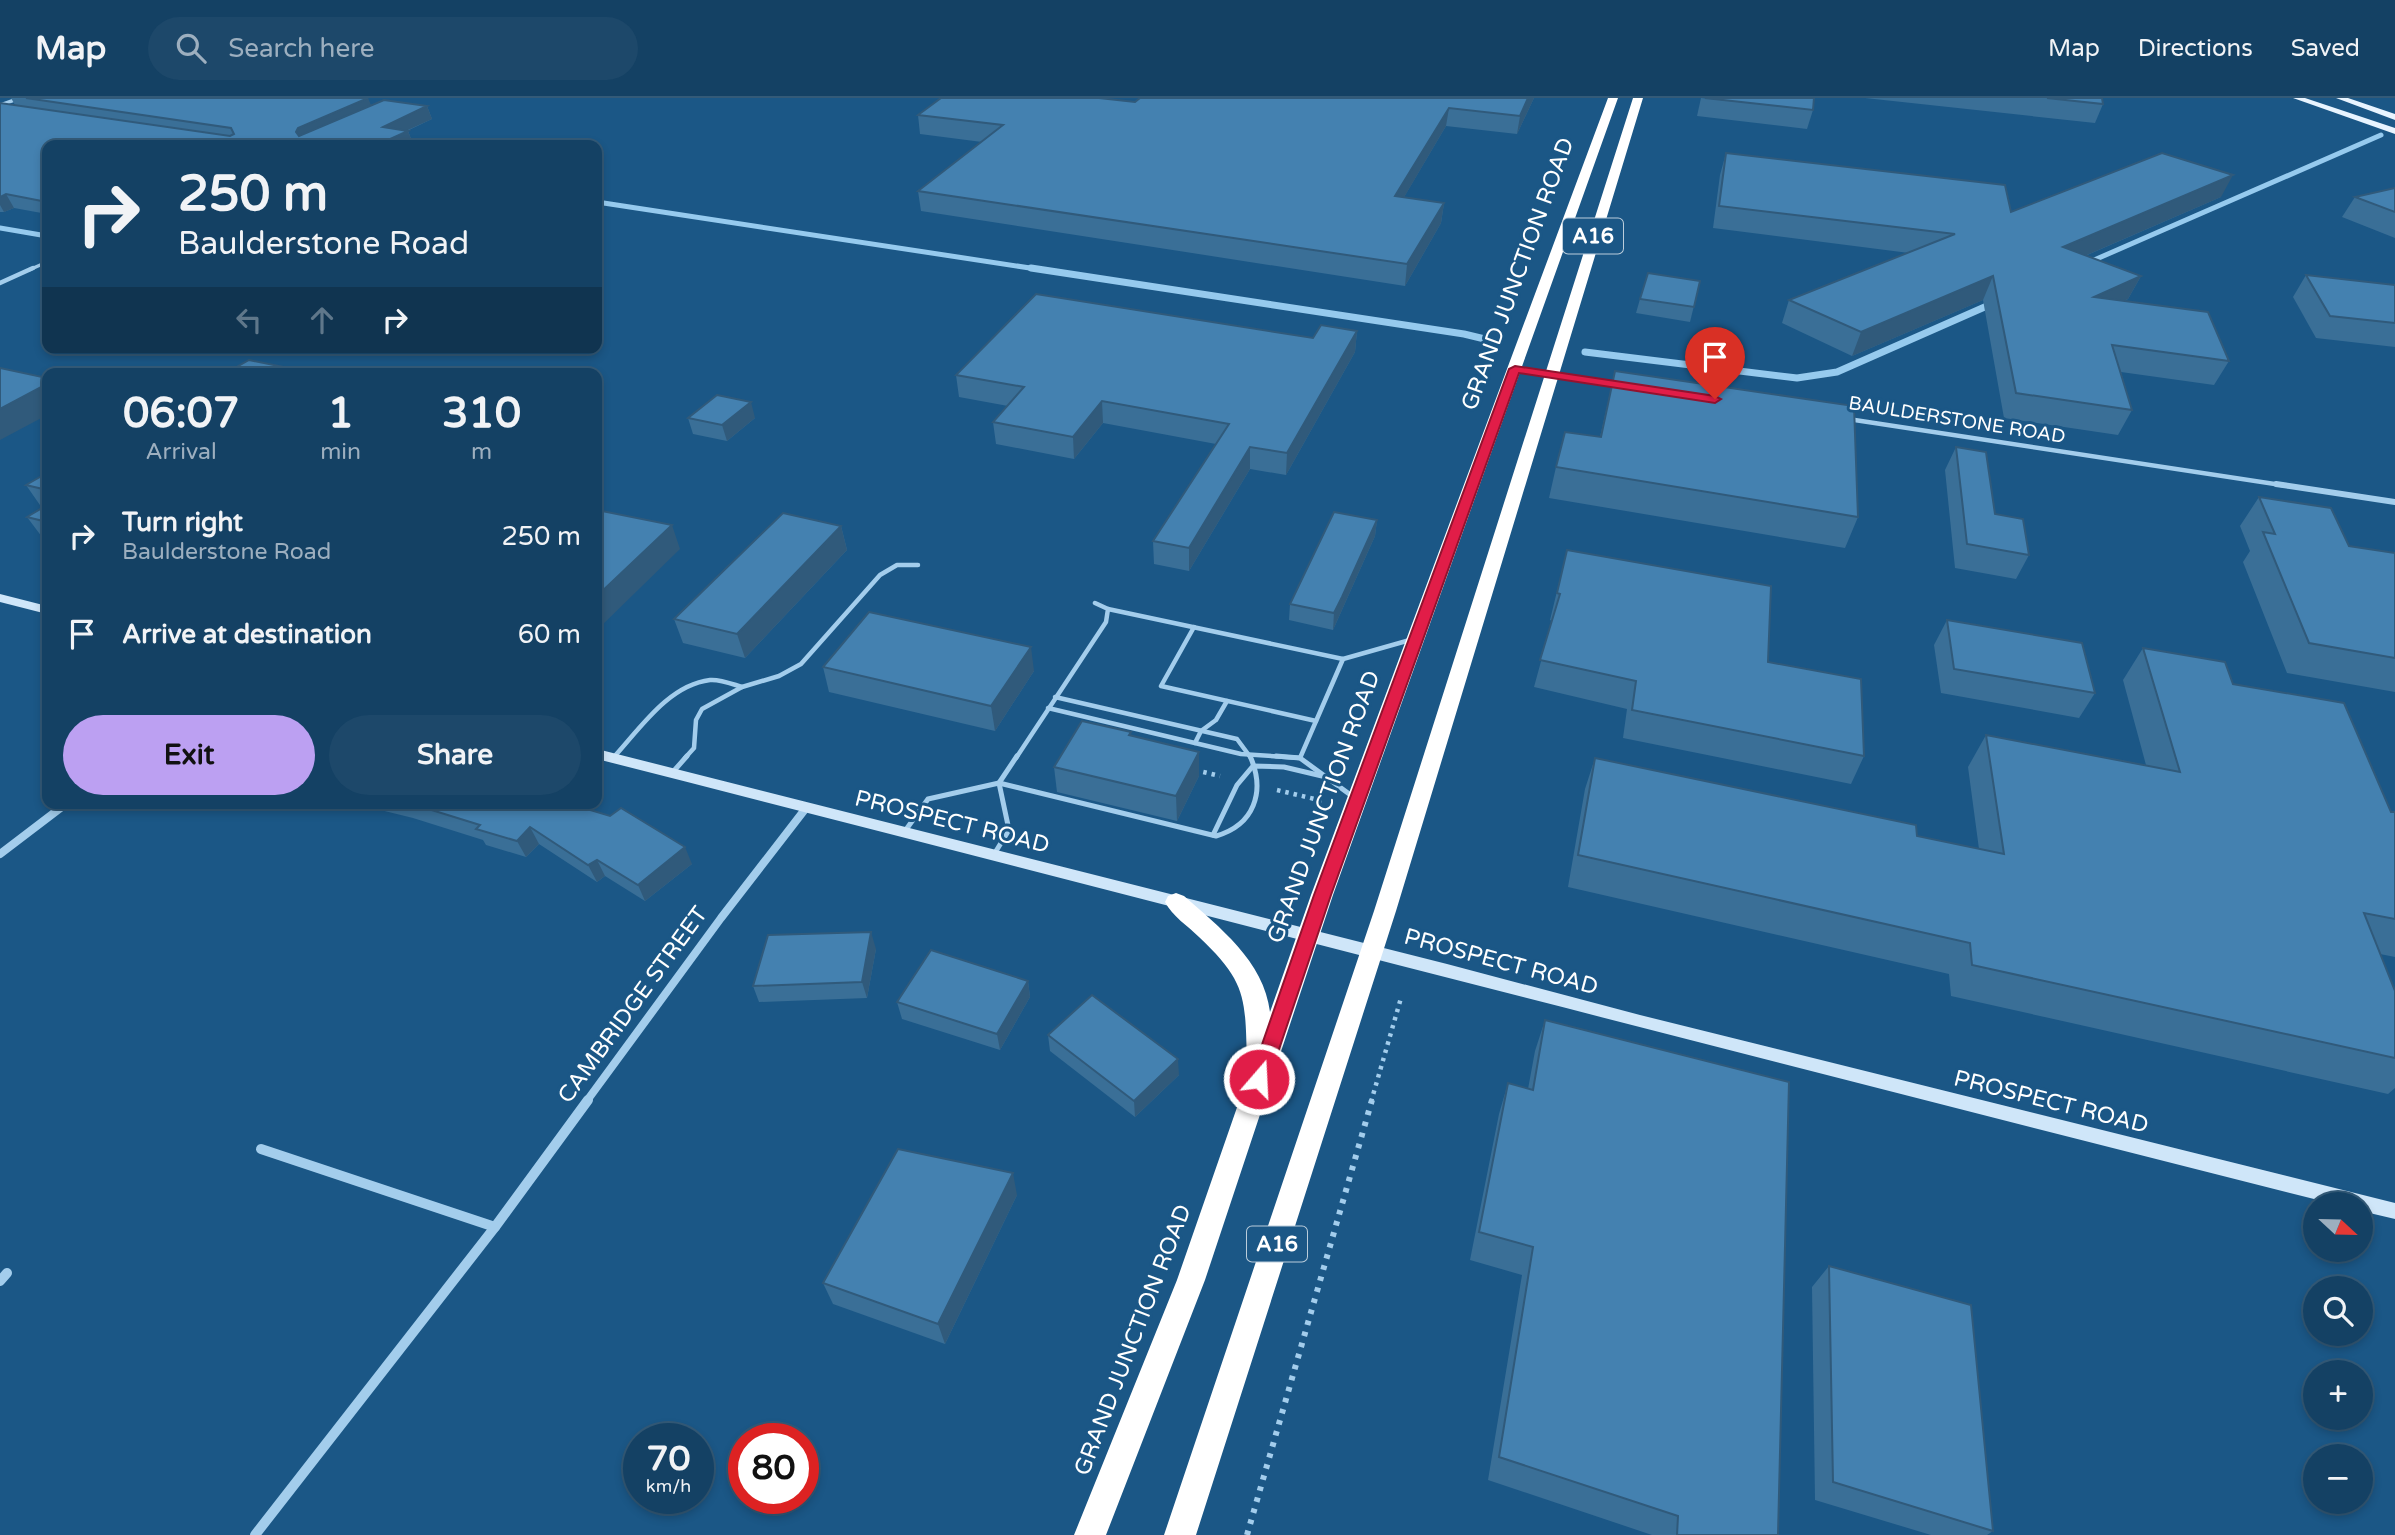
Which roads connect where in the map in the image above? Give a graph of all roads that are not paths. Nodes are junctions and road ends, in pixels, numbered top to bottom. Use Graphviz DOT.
graph roads {
  1 [pos="20,98"];
  2 [pos="1613,98"];
  3 [pos="1638,98"];
  4 [pos="2297,98"];
  5 [pos="2340,98"];
  6 [pos="0,105"];
  7 [pos="2392,116"];
  8 [pos="2395,131"];
  9 [pos="1588,169"];
  10 [pos="1612,172"];
  11 [pos="42,264"];
  12 [pos="0,283"];
  13 [pos="1515,369"];
  14 [pos="1550,375"];
  15 [pos="1634,387"];
  16 [pos="1842,418"];
  17 [pos="2395,502"];
  18 [pos="918,565"];
  19 [pos="0,598"];
  20 [pos="1095,603"];
  21 [pos="1108,608"];
  22 [pos="42,609"];
  23 [pos="1194,627"];
  24 [pos="1416,639"];
  25 [pos="1343,659"];
  26 [pos="742,687"];
  27 [pos="1055,697"];
  28 [pos="1227,701"];
  29 [pos="1048,708"];
  30 [pos="1316,722"];
  31 [pos="1201,731"];
  32 [pos="1195,743"];
  33 [pos="1249,754"];
  34 [pos="602,755"];
  35 [pos="612,758"];
  36 [pos="1300,758"];
  37 [pos="1253,766"];
  38 [pos="671,774"];
  39 [pos="1326,777"];
  40 [pos="999,783"];
  41 [pos="1357,800"];
  42 [pos="806,808"];
  43 [pos="59,809"];
  44 [pos="903,833"];
  45 [pos="1213,835"];
  46 [pos="0,854"];
  47 [pos="993,856"];
  48 [pos="1176,902"];
  49 [pos="1308,935"];
  50 [pos="1372,951"];
  51 [pos="1259,1079"];
  52 [pos="261,1149"];
  53 [pos="2395,1212"];
  54 [pos="495,1227"];
  55 [pos="255,1535"];
  56 [pos="1090,1535"];
  57 [pos="1180,1535"];
  1 -- 6 [label="street"];
  2 -- 9 [label="highway, GRAND JUNCTION ROAD / A16"];
  3 -- 10 [label="highway, A16"];
  4 -- 8 [label="main road"];
  5 -- 7 [label="main road"];
  9 -- 10 [label="highway"];
  9 -- 13 [label="highway, GRAND JUNCTION ROAD / A16"];
  10 -- 14 [label="highway, A16"];
  11 -- 12 [label="street"];
  13 -- 14 [label="street"];
  13 -- 24 [label="highway, GRAND JUNCTION ROAD / A16"];
  14 -- 15 [label="street"];
  14 -- 50 [label="highway, A16"];
  16 -- 17 [label="street, BAULDERSTONE ROAD"];
  18 -- 26 [label="lane"];
  19 -- 22 [label="main road"];
  20 -- 21 [label="lane"];
  21 -- 23 [label="lane"];
  21 -- 27 [label="lane"];
  23 -- 25 [label="lane"];
  23 -- 28 [label="lane"];
  24 -- 25 [label="lane"];
  24 -- 41 [label="highway, GRAND JUNCTION ROAD / A16"];
  25 -- 30 [label="lane"];
  26 -- 35 [label="lane"];
  26 -- 38 [label="lane"];
  27 -- 29 [label="lane"];
  27 -- 31 [label="lane"];
  28 -- 30 [label="lane"];
  28 -- 31 [label="lane"];
  29 -- 32 [label="lane"];
  29 -- 40 [label="lane"];
  30 -- 36 [label="lane"];
  31 -- 32 [label="lane"];
  31 -- 33 [label="lane"];
  32 -- 33 [label="lane"];
  33 -- 36 [label="lane"];
  33 -- 37 [label="lane"];
  34 -- 35 [label="main road, PROSPECT ROAD"];
  35 -- 38 [label="main road, PROSPECT ROAD"];
  36 -- 39 [label="lane"];
  37 -- 39 [label="lane"];
  37 -- 45 [label="lane"];
  37 -- 45 [label="lane"];
  38 -- 42 [label="main road, PROSPECT ROAD"];
  39 -- 41 [label="lane"];
  40 -- 44 [label="lane"];
  40 -- 45 [label="lane"];
  40 -- 47 [label="lane"];
  41 -- 49 [label="highway, GRAND JUNCTION ROAD / A16"];
  42 -- 44 [label="main road, PROSPECT ROAD"];
  42 -- 54 [label="street, CAMBRIDGE STREET"];
  43 -- 46 [label="street"];
  44 -- 47 [label="main road, PROSPECT ROAD"];
  47 -- 48 [label="main road, PROSPECT ROAD"];
  48 -- 49 [label="main road, PROSPECT ROAD"];
  48 -- 51 [label="highway"];
  49 -- 50 [label="main road, PROSPECT ROAD"];
  49 -- 51 [label="highway, GRAND JUNCTION ROAD / A16"];
  50 -- 53 [label="main road, PROSPECT ROAD"];
  50 -- 57 [label="highway, A16"];
  51 -- 56 [label="highway, GRAND JUNCTION ROAD / A16"];
  52 -- 54 [label="street"];
  54 -- 55 [label="street, CAMBRIDGE STREET"];
}
